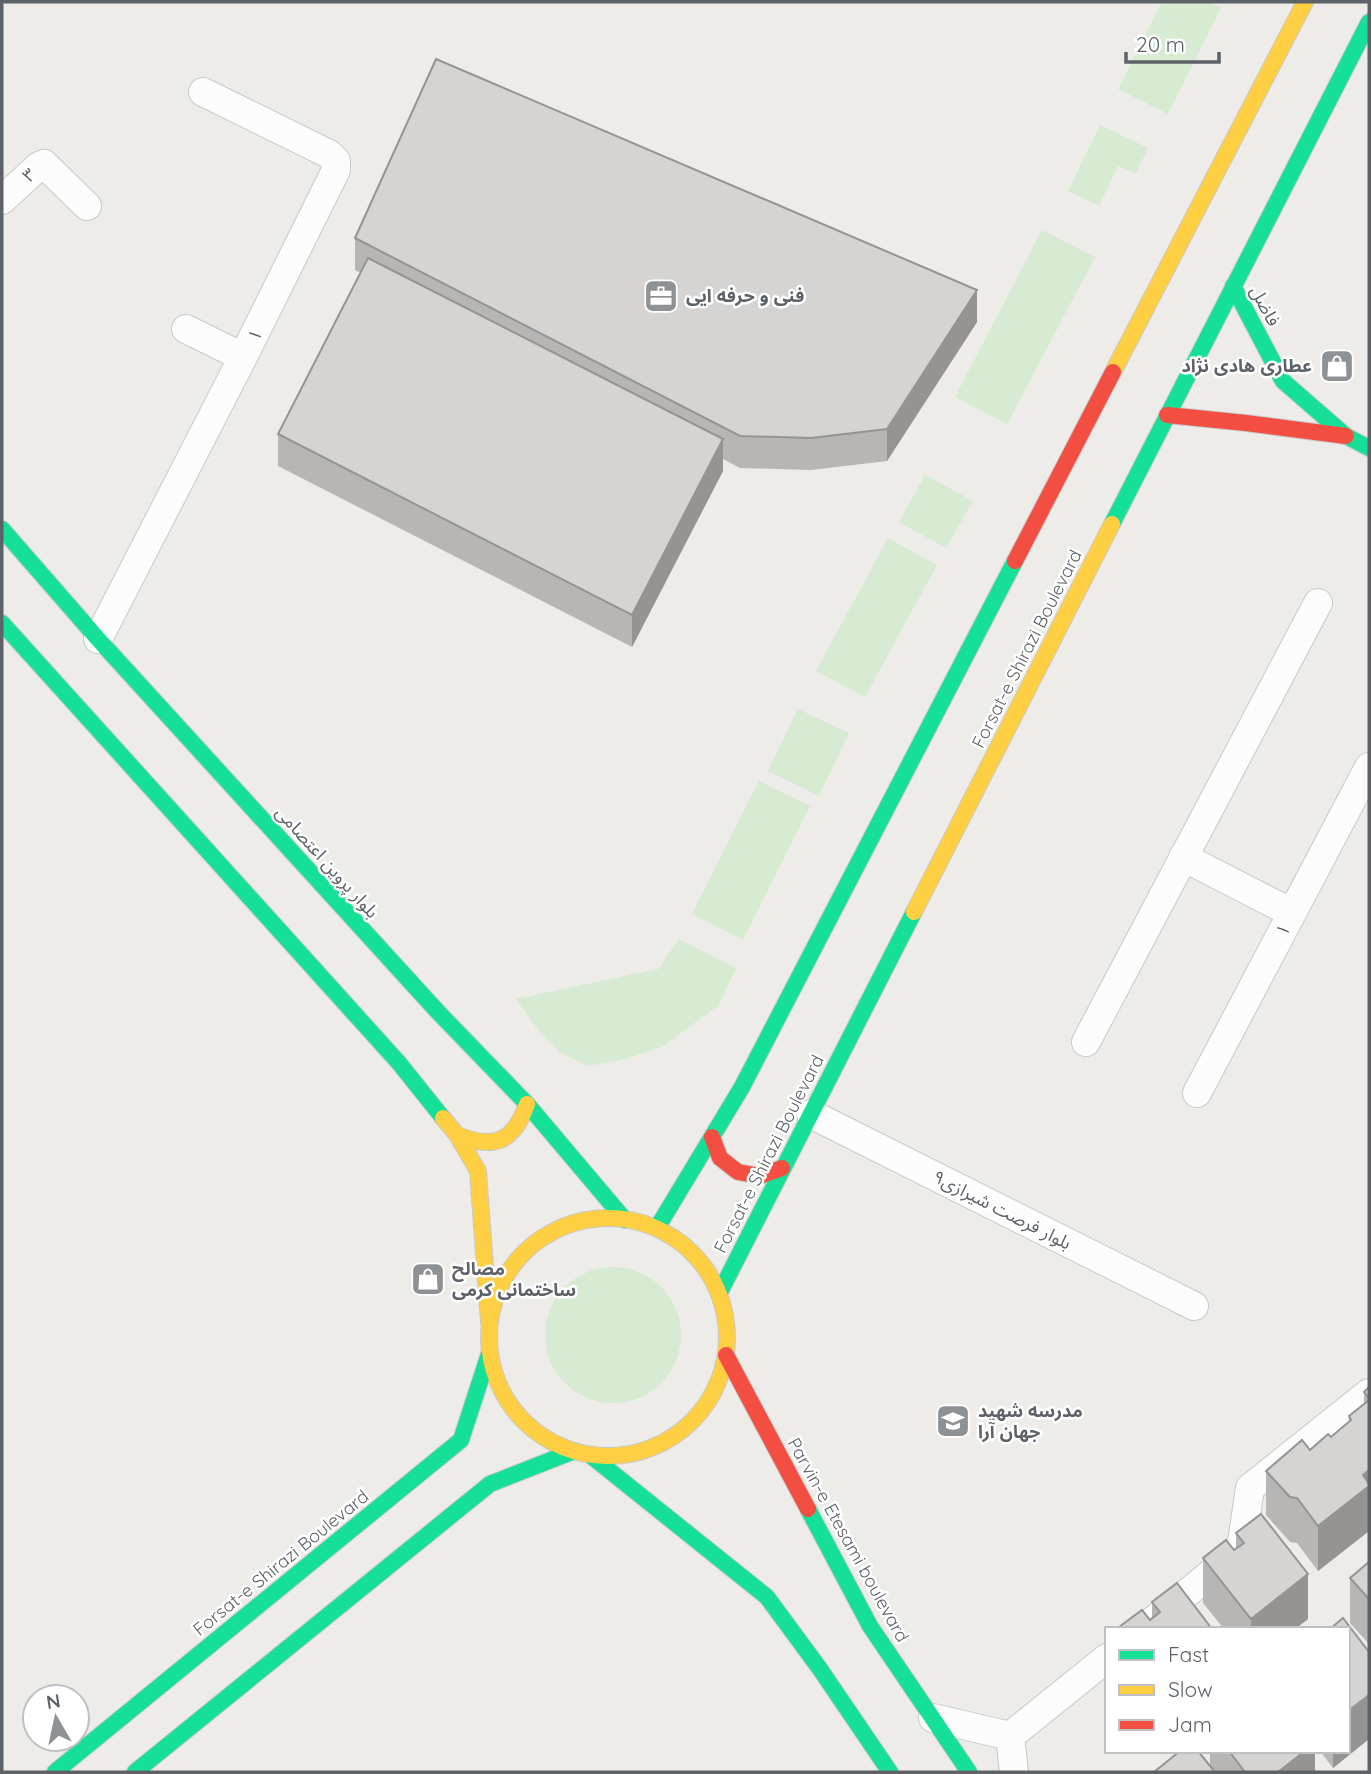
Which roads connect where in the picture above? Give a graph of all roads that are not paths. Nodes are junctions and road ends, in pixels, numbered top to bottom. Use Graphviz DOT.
graph roads {
  1 [pos="1305,2"];
  2 [pos="1369,22"];
  3 [pos="203,92"];
  4 [pos="2,200"];
  5 [pos="87,206"];
  6 [pos="1233,286"];
  7 [pos="186,329"];
  8 [pos="243,358"];
  9 [pos="1167,415"];
  10 [pos="1346,436"];
  11 [pos="1369,448"];
  12 [pos="2,529"];
  13 [pos="1318,603"];
  14 [pos="2,624"];
  15 [pos="98,639"];
  16 [pos="1369,767"];
  17 [pos="1183,857"];
  18 [pos="1292,913"];
  19 [pos="1086,1042"];
  20 [pos="1197,1093"];
  21 [pos="527,1104"];
  22 [pos="811,1114"];
  23 [pos="457,1136"];
  24 [pos="712,1137"];
  25 [pos="782,1168"];
  26 [pos="625,1220"];
  27 [pos="657,1228"];
  28 [pos="719,1294"];
  29 [pos="1194,1306"];
  30 [pos="489,1322"];
  31 [pos="489,1354"];
  32 [pos="726,1356"];
  33 [pos="1369,1393"];
  34 [pos="574,1451"];
  35 [pos="590,1455"];
  36 [pos="1145,1627"];
  37 [pos="1105,1660"];
  38 [pos="933,1718"];
  39 [pos="1010,1736"];
  40 [pos="55,1772"];
  41 [pos="135,1772"];
  42 [pos="890,1772"];
  43 [pos="969,1772"];
  44 [pos="1014,1772"];
  1 -- 24 [label="main road"];
  2 -- 6 [label="main road, Forsat-e Shirazi Boulevard"];
  3 -- 8 [label="street, ۱"];
  4 -- 5 [label="street, ۳"];
  6 -- 9 [label="main road, Forsat-e Shirazi Boulevard"];
  6 -- 10 [label="main road, فاضل"];
  7 -- 8 [label="street"];
  8 -- 15 [label="street, ۱"];
  9 -- 10 [label="main road, فاضل"];
  9 -- 22 [label="main road, Forsat-e Shirazi Boulevard"];
  10 -- 11 [label="main road, فاضل"];
  12 -- 15 [label="main road, بلوار پروین اعتصامی"];
  13 -- 17 [label="street"];
  14 -- 23 [label="main road"];
  15 -- 21 [label="main road, بلوار پروین اعتصامی"];
  16 -- 18 [label="street, ۱"];
  17 -- 18 [label="street"];
  17 -- 19 [label="street"];
  18 -- 20 [label="street, ۱"];
  21 -- 23 [label="main road"];
  21 -- 26 [label="main road, بلوار پروین اعتصامی"];
  22 -- 25 [label="main road, Forsat-e Shirazi Boulevard"];
  22 -- 29 [label="street, ۹بلوار فرصت شیرازی"];
  23 -- 30 [label="main road"];
  24 -- 25 [label="main road"];
  24 -- 27 [label="main road"];
  25 -- 28 [label="main road, Forsat-e Shirazi Boulevard"];
  26 -- 27 [label="main road"];
  26 -- 30 [label="main road"];
  27 -- 28 [label="main road"];
  28 -- 32 [label="main road"];
  30 -- 31 [label="main road"];
  31 -- 34 [label="main road"];
  31 -- 40 [label="main road, Forsat-e Shirazi Boulevard"];
  32 -- 35 [label="main road"];
  32 -- 38 [label="main road, Parvin-e Etesami boulevard"];
  33 -- 36 [label="street"];
  34 -- 35 [label="main road"];
  34 -- 41 [label="main road"];
  35 -- 42 [label="main road"];
  37 -- 39 [label="street"];
  38 -- 39 [label="street"];
  38 -- 43 [label="main road, Parvin-e Etesami boulevard"];
  39 -- 44 [label="street"];
}
